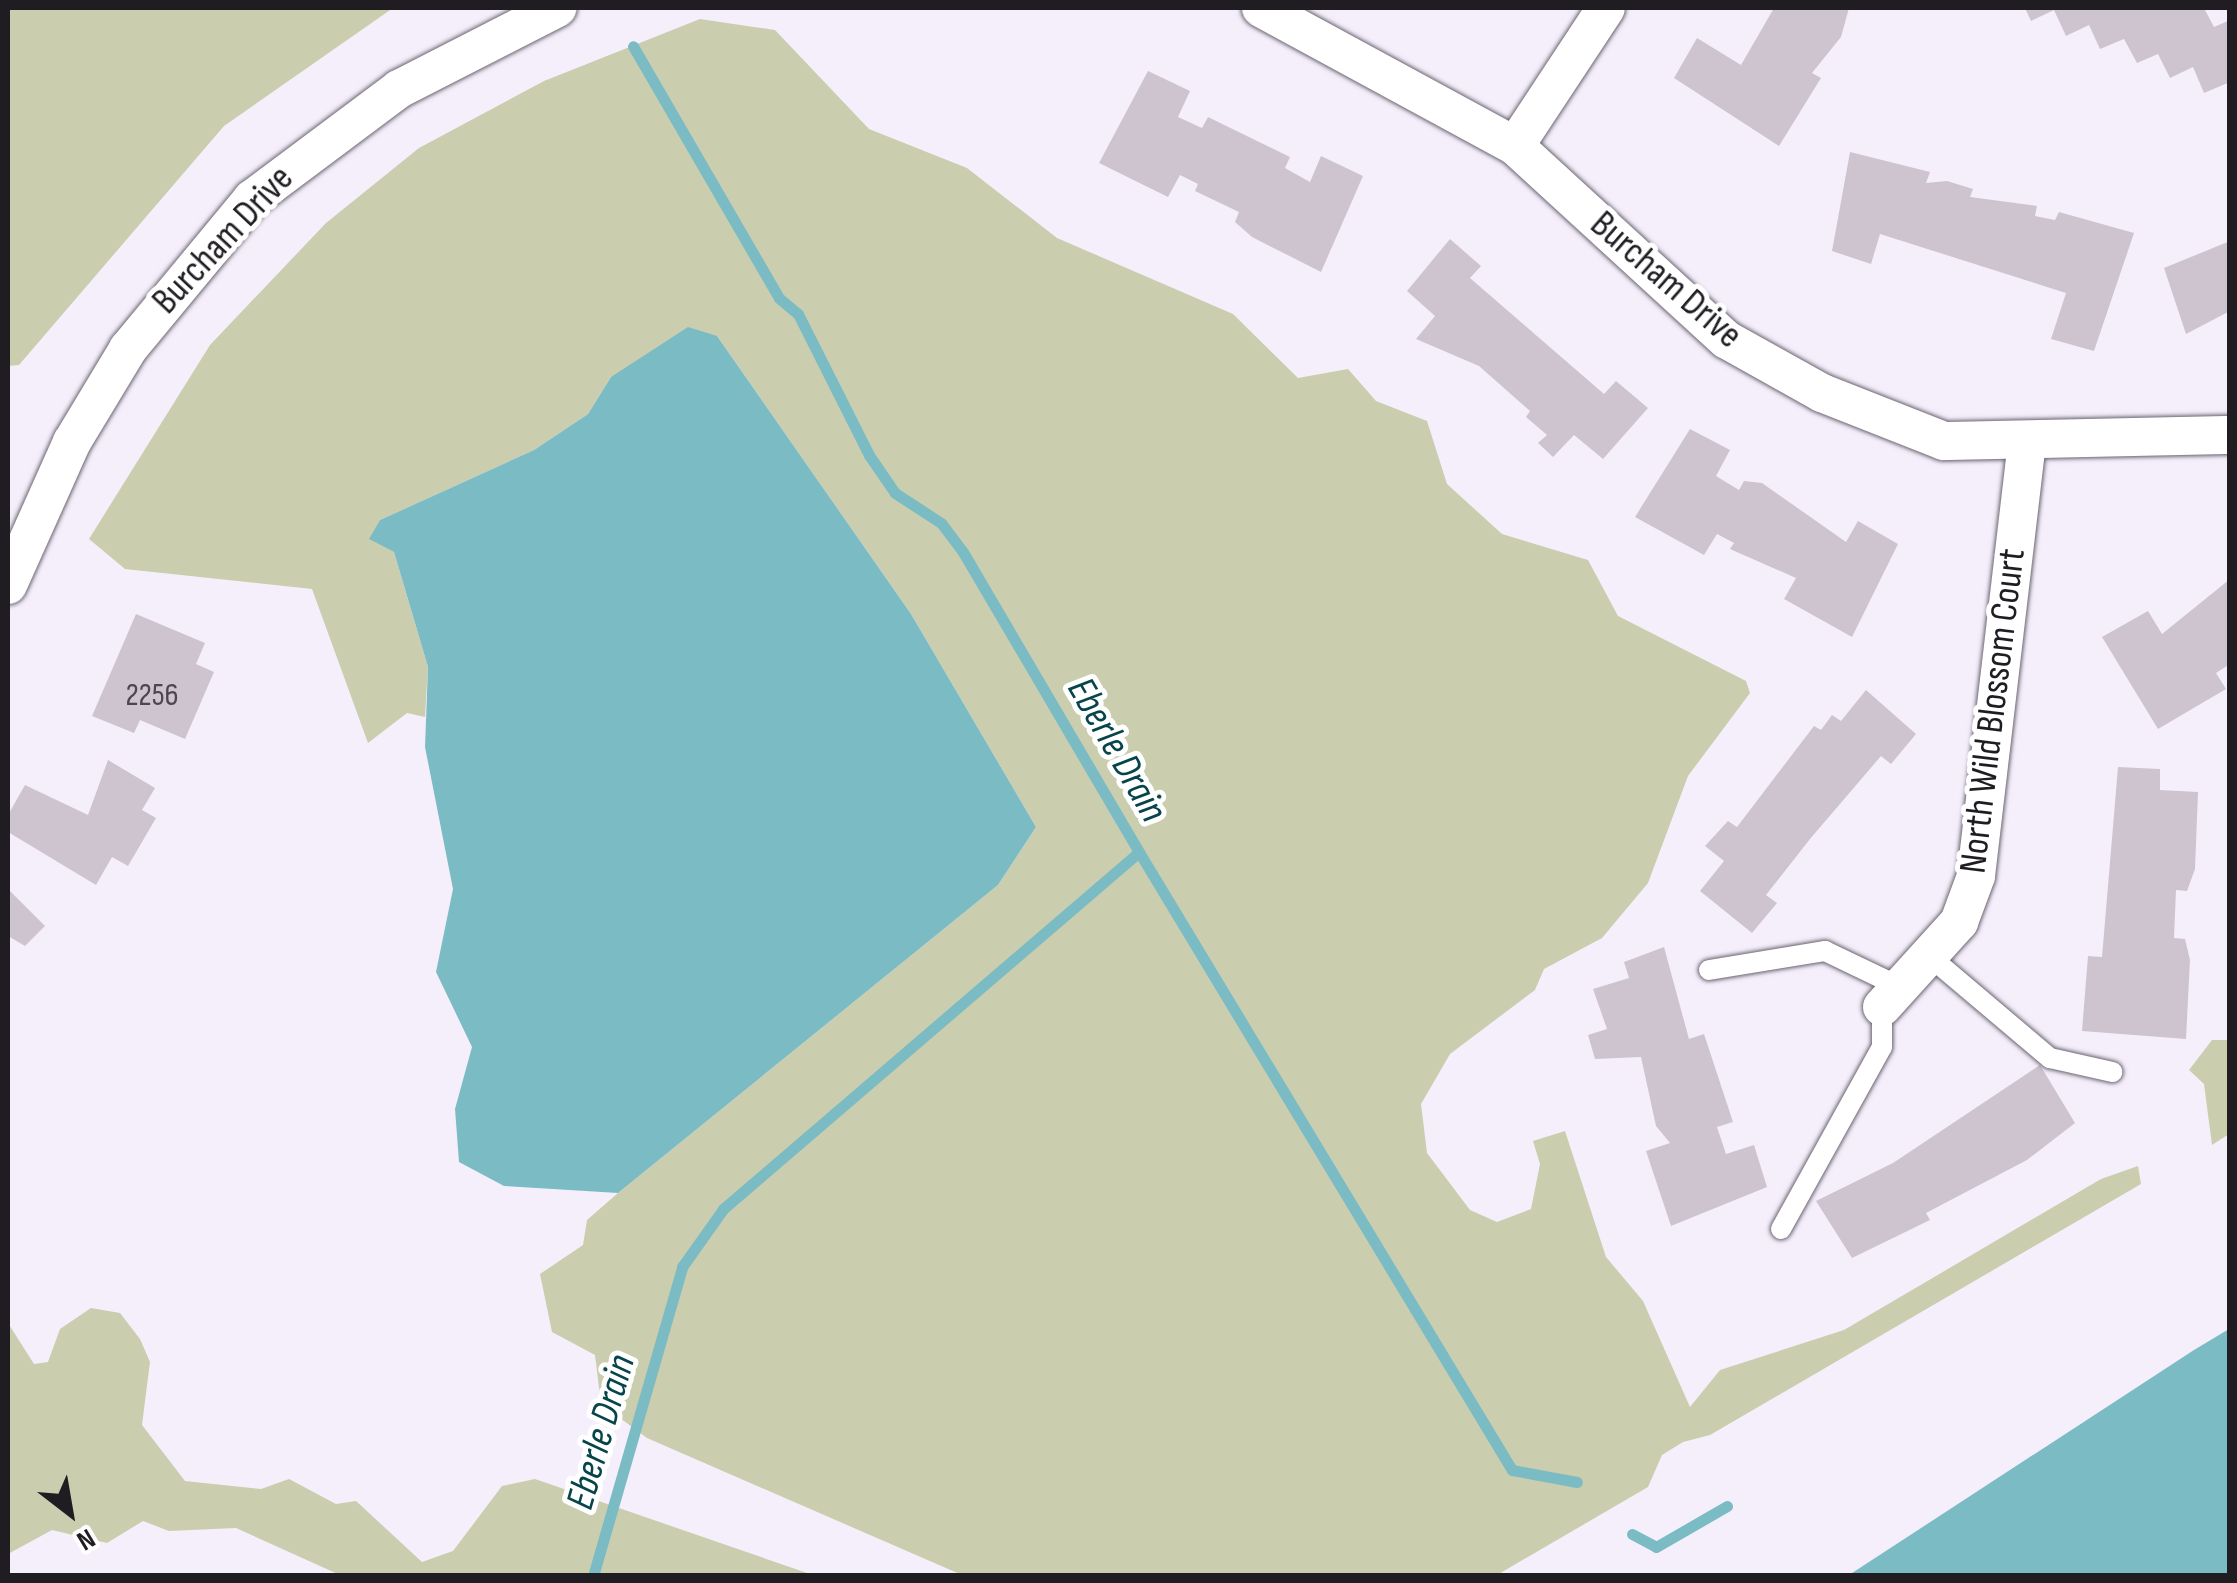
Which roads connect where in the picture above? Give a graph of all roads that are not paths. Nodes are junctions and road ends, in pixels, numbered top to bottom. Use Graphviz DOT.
graph roads {
  1 [pos="557,8"];
  2 [pos="1261,8"];
  3 [pos="1606,8"];
  4 [pos="1515,146"];
  5 [pos="2230,435"];
  6 [pos="2027,445"];
  7 [pos="8,585"];
  8 [pos="1928,955"];
  9 [pos="1708,970"];
  10 [pos="1891,997"];
  11 [pos="2112,1072"];
  12 [pos="1781,1229"];
  1 -- 7 [label="street, Burcham Drive"];
  2 -- 4 [label="street, Burcham Drive"];
  3 -- 4 [label="street"];
  4 -- 6 [label="street, Burcham Drive"];
  5 -- 6 [label="street, Burcham Drive"];
  6 -- 8 [label="street, North Wild Blossom Court"];
  8 -- 10 [label="street, North Wild Blossom Court"];
  8 -- 11 [label="lane"];
  9 -- 10 [label="lane"];
  10 -- 12 [label="lane"];
}
